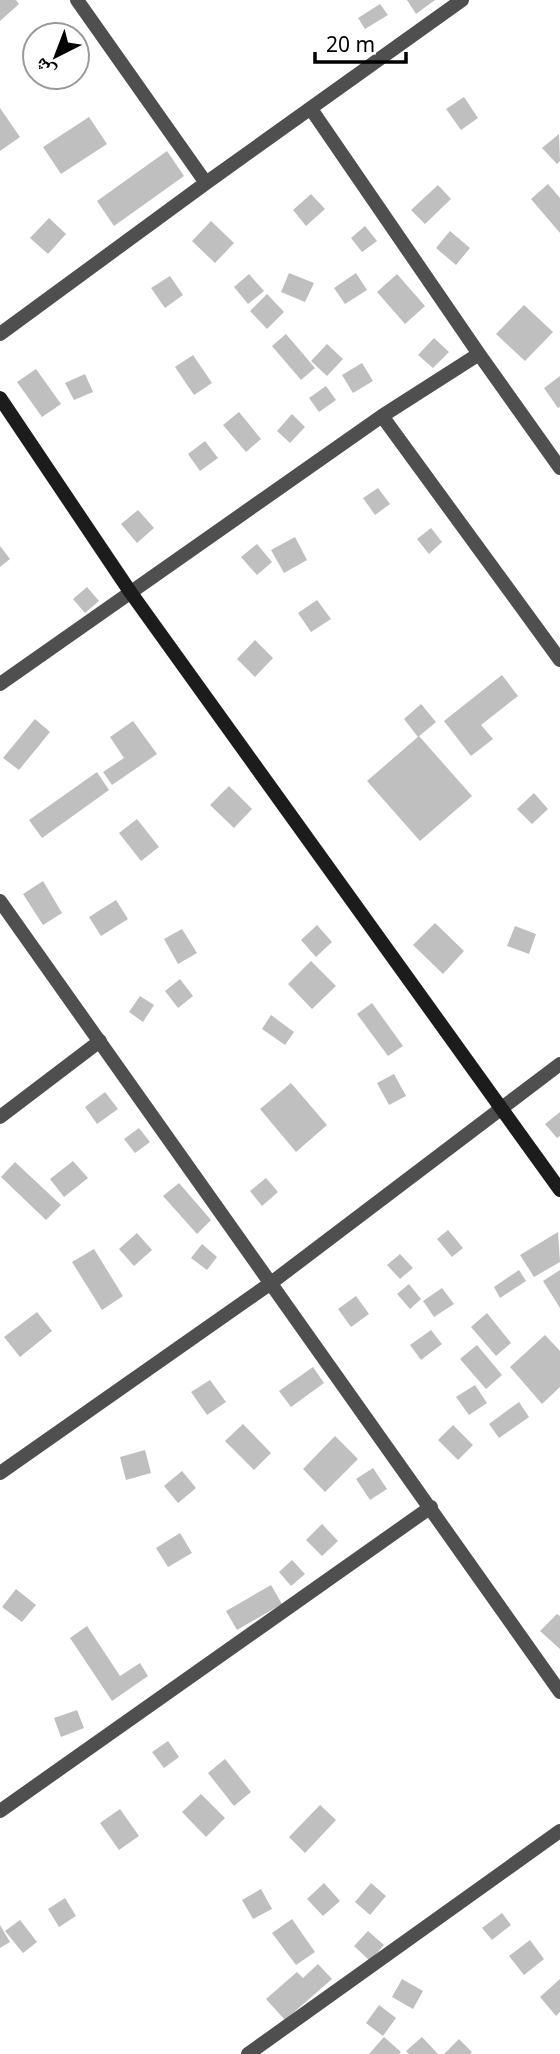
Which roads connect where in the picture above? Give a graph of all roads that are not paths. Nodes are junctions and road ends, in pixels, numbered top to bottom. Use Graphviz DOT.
graph roads {
  1 [pos="77,0"];
  2 [pos="461,0"];
  3 [pos="312,109"];
  4 [pos="206,183"];
  5 [pos="0,334"];
  6 [pos="479,354"];
  7 [pos="0,398"];
  8 [pos="382,416"];
  9 [pos="560,468"];
  10 [pos="131,593"];
  11 [pos="560,660"];
  12 [pos="0,684"];
  13 [pos="0,901"];
  14 [pos="100,1041"];
  15 [pos="560,1064"];
  16 [pos="502,1109"];
  17 [pos="0,1117"];
  18 [pos="560,1190"];
  19 [pos="271,1283"];
  20 [pos="0,1473"];
  21 [pos="431,1507"];
  22 [pos="560,1692"];
  23 [pos="0,1811"];
  24 [pos="560,1831"];
  25 [pos="248,2054"];
  1 -- 4 [label="street"];
  2 -- 3 [label="street"];
  3 -- 4 [label="street"];
  3 -- 6 [label="street"];
  4 -- 5 [label="street"];
  6 -- 8 [label="street"];
  6 -- 9 [label="street"];
  7 -- 10 [label="street"];
  8 -- 10 [label="street"];
  8 -- 11 [label="street"];
  10 -- 12 [label="street"];
  10 -- 16 [label="street"];
  13 -- 14 [label="street"];
  14 -- 17 [label="street"];
  14 -- 19 [label="street"];
  15 -- 16 [label="street"];
  16 -- 18 [label="street"];
  16 -- 19 [label="street"];
  19 -- 20 [label="street"];
  19 -- 21 [label="street"];
  21 -- 22 [label="street"];
  21 -- 23 [label="street"];
  24 -- 25 [label="street"];
}
